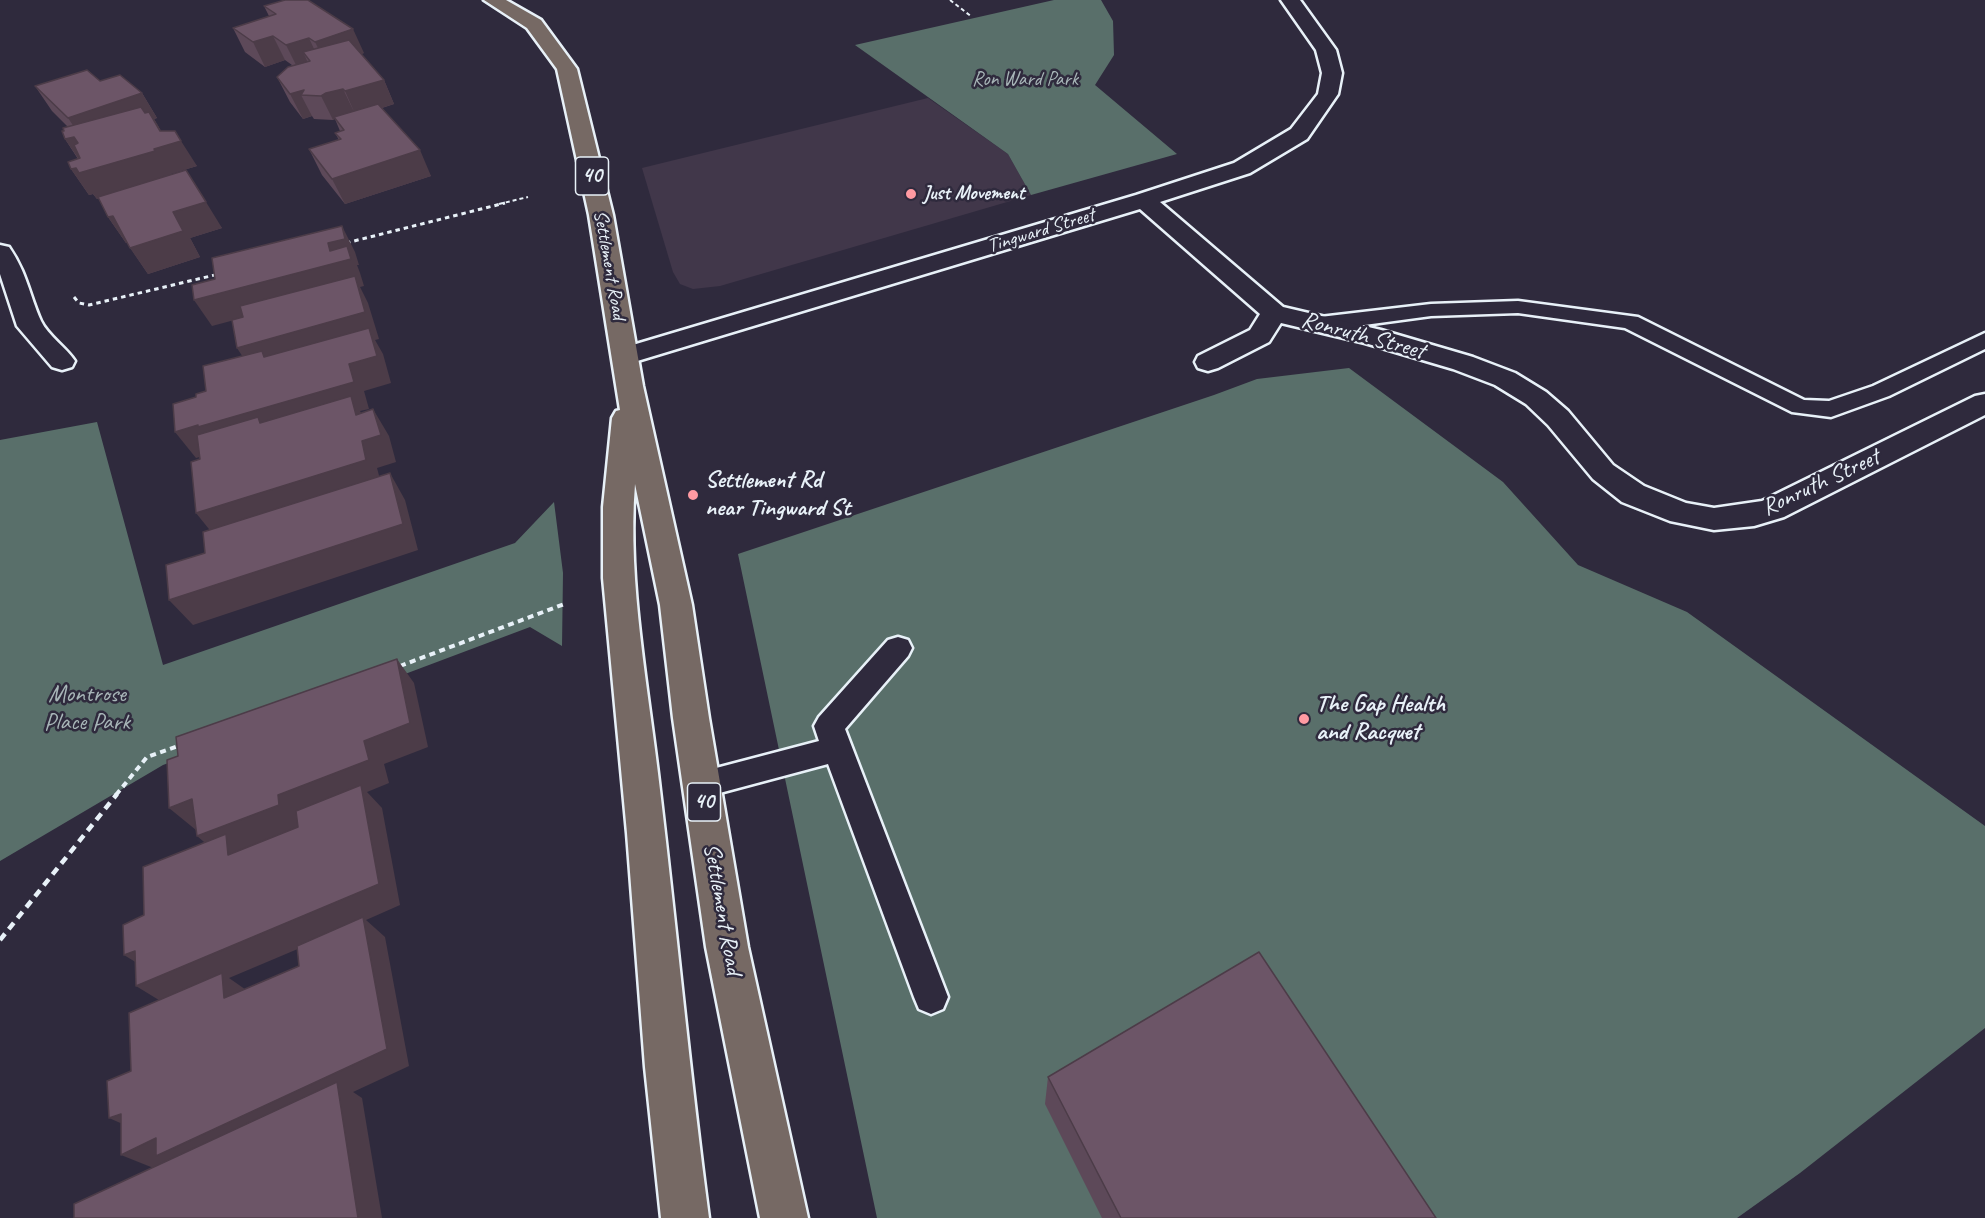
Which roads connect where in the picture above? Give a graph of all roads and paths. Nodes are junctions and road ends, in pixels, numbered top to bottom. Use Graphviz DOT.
graph roads {
  1 [pos="493,0"];
  2 [pos="950,0"];
  3 [pos="1290,0"];
  4 [pos="972,16"];
  5 [pos="528,197"];
  6 [pos="1144,200"];
  7 [pos="346,242"];
  8 [pos="0,252"];
  9 [pos="221,274"];
  10 [pos="74,297"];
  11 [pos="1274,313"];
  12 [pos="1320,324"];
  13 [pos="1985,340"];
  14 [pos="62,361"];
  15 [pos="1208,362"];
  16 [pos="627,371"];
  17 [pos="1985,403"];
  18 [pos="567,603"];
  19 [pos="898,648"];
  20 [pos="389,670"];
  21 [pos="191,741"];
  22 [pos="837,749"];
  23 [pos="701,785"];
  24 [pos="0,940"];
  25 [pos="931,997"];
  26 [pos="685,1218"];
  27 [pos="784,1218"];
  1 -- 16 [label="main road, Settlement Road / 40"];
  2 -- 4 [label="path"];
  3 -- 6 [label="street, Tingward Street"];
  5 -- 7 [label="path"];
  6 -- 11 [label="street, Ronruth Street"];
  6 -- 16 [label="street, Tingward Street"];
  8 -- 14 [label="street"];
  9 -- 10 [label="path"];
  11 -- 12 [label="street, Ronruth Street"];
  11 -- 15 [label="street, Ronruth Street"];
  12 -- 13 [label="lane"];
  12 -- 17 [label="street, Ronruth Street"];
  16 -- 23 [label="main road, Settlement Road / 40"];
  16 -- 26 [label="main road, Settlement Road / 40"];
  18 -- 20 [label="path"];
  19 -- 22 [label="lane"];
  21 -- 24 [label="path"];
  22 -- 23 [label="lane"];
  22 -- 25 [label="lane"];
  23 -- 27 [label="main road, Settlement Road / 40"];
}
